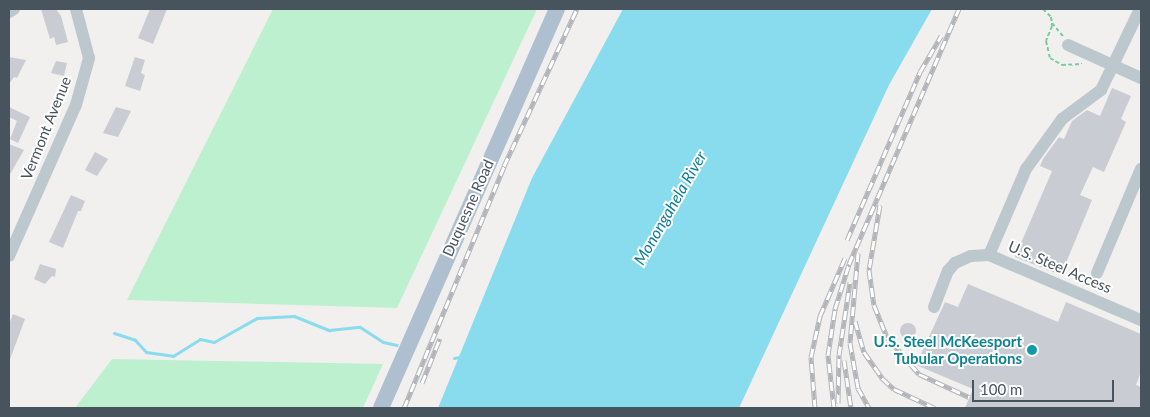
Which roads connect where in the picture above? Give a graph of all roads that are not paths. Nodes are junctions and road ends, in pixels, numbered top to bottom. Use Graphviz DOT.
graph roads {
  1 [pos="14,9"];
  2 [pos="76,9"];
  3 [pos="557,9"];
  4 [pos="1140,9"];
  5 [pos="9,12"];
  6 [pos="1068,45"];
  7 [pos="1114,66"];
  8 [pos="1141,78"];
  9 [pos="1141,169"];
  10 [pos="989,255"];
  11 [pos="9,256"];
  12 [pos="1097,272"];
  13 [pos="934,307"];
  14 [pos="1141,320"];
  15 [pos="381,408"];
  1 -- 5 [label="street"];
  2 -- 11 [label="street, Vermont Avenue"];
  3 -- 15 [label="main road, Duquesne Road"];
  4 -- 7 [label="street"];
  6 -- 7 [label="street"];
  7 -- 8 [label="street"];
  7 -- 10 [label="street"];
  9 -- 12 [label="street"];
  10 -- 13 [label="street, U.S. Steel Access"];
  10 -- 14 [label="street, U.S. Steel Access"];
}
